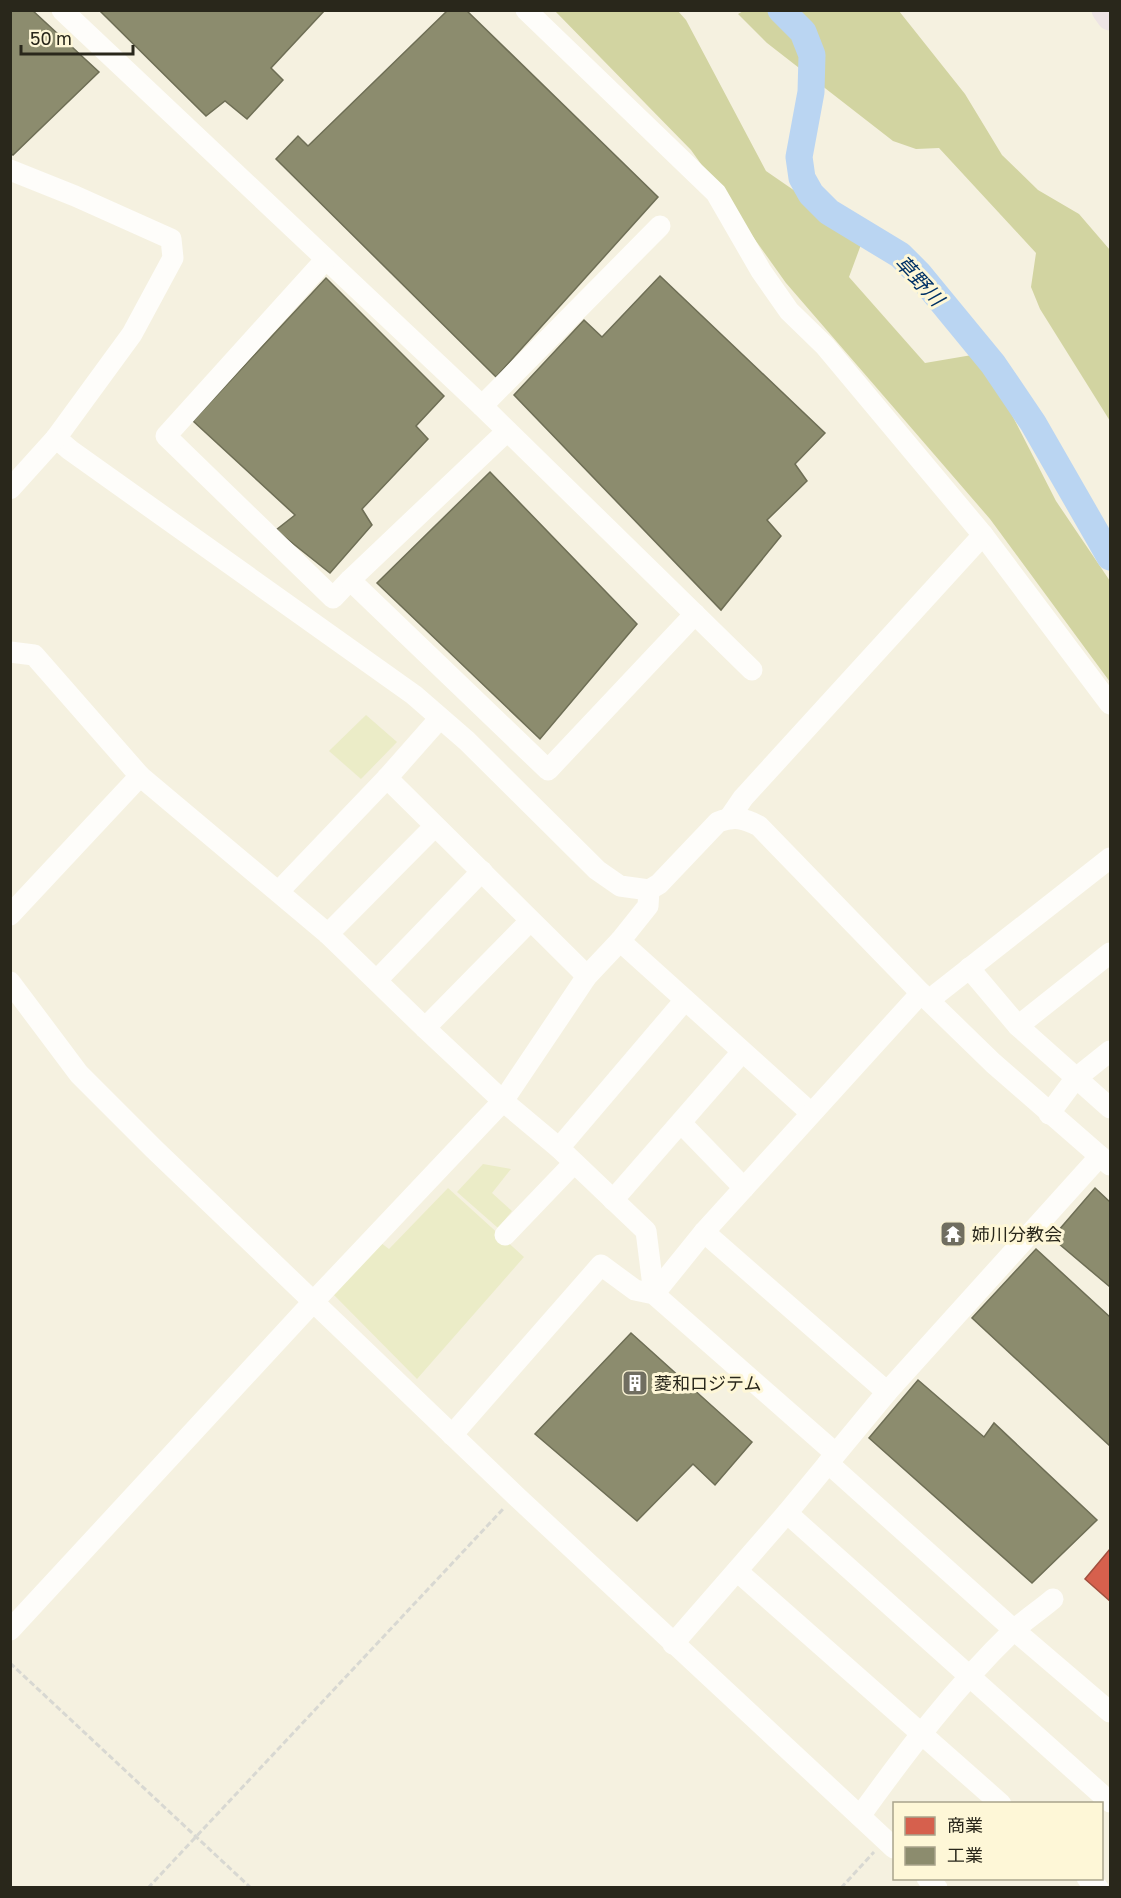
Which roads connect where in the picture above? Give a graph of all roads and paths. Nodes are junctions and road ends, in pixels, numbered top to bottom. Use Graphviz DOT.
graph roads {
  1 [pos="62,10"];
  2 [pos="526,10"];
  3 [pos="1105,10"];
  4 [pos="1110,17"];
  5 [pos="10,170"];
  6 [pos="660,226"];
  7 [pos="326,260"];
  8 [pos="482,406"];
  9 [pos="507,430"];
  10 [pos="56,438"];
  11 [pos="10,489"];
  12 [pos="983,535"];
  13 [pos="350,580"];
  14 [pos="695,614"];
  15 [pos="10,652"];
  16 [pos="752,670"];
  17 [pos="1110,704"];
  18 [pos="440,718"];
  19 [pos="140,776"];
  20 [pos="387,778"];
  21 [pos="730,817"];
  22 [pos="434,826"];
  23 [pos="1110,858"];
  24 [pos="482,871"];
  25 [pos="649,890"];
  26 [pos="279,891"];
  27 [pos="10,915"];
  28 [pos="530,921"];
  29 [pos="328,934"];
  30 [pos="620,941"];
  31 [pos="1110,953"];
  32 [pos="969,968"];
  33 [pos="587,976"];
  34 [pos="377,980"];
  35 [pos="10,982"];
  36 [pos="925,997"];
  37 [pos="685,1000"];
  38 [pos="1018,1026"];
  39 [pos="425,1028"];
  40 [pos="1110,1051"];
  41 [pos="742,1052"];
  42 [pos="1075,1078"];
  43 [pos="503,1101"];
  44 [pos="1110,1108"];
  45 [pos="810,1113"];
  46 [pos="1049,1114"];
  47 [pos="681,1123"];
  48 [pos="558,1148"];
  49 [pos="1105,1161"];
  50 [pos="574,1162"];
  51 [pos="744,1188"];
  52 [pos="613,1200"];
  53 [pos="704,1232"];
  54 [pos="506,1235"];
  55 [pos="654,1294"];
  56 [pos="314,1301"];
  57 [pos="887,1392"];
  58 [pos="452,1435"];
  59 [pos="832,1458"];
  60 [pos="516,1496"];
  61 [pos="787,1513"];
  62 [pos="737,1571"];
  63 [pos="1053,1599"];
  64 [pos="10,1630"];
  65 [pos="1014,1630"];
  66 [pos="673,1644"];
  67 [pos="10,1663"];
  68 [pos="969,1677"];
  69 [pos="1110,1712"];
  70 [pos="920,1734"];
  71 [pos="1000,1802"];
  72 [pos="1110,1802"];
  73 [pos="860,1816"];
  74 [pos="196,1836"];
  75 [pos="890,1844"];
  76 [pos="148,1887"];
  77 [pos="251,1887"];
  78 [pos="841,1887"];
  1 -- 7 [label="street"];
  2 -- 12 [label="street"];
  3 -- 4 [label="main road"];
  5 -- 10 [label="street"];
  6 -- 8 [label="street"];
  7 -- 8 [label="street"];
  7 -- 13 [label="street"];
  8 -- 9 [label="street"];
  9 -- 13 [label="street"];
  9 -- 14 [label="street"];
  10 -- 11 [label="street"];
  10 -- 18 [label="street"];
  12 -- 17 [label="street"];
  12 -- 21 [label="street"];
  13 -- 14 [label="street"];
  14 -- 16 [label="street"];
  15 -- 19 [label="street"];
  18 -- 20 [label="street"];
  18 -- 25 [label="street"];
  19 -- 26 [label="street"];
  19 -- 27 [label="street"];
  20 -- 22 [label="street"];
  20 -- 26 [label="street"];
  21 -- 25 [label="street"];
  21 -- 36 [label="street"];
  22 -- 24 [label="street"];
  22 -- 29 [label="street"];
  23 -- 32 [label="street"];
  24 -- 28 [label="street"];
  24 -- 34 [label="street"];
  25 -- 30 [label="street"];
  26 -- 29 [label="street"];
  28 -- 33 [label="street"];
  28 -- 39 [label="street"];
  29 -- 34 [label="street"];
  30 -- 33 [label="street"];
  30 -- 37 [label="street"];
  31 -- 38 [label="street"];
  32 -- 36 [label="street"];
  32 -- 38 [label="street"];
  33 -- 43 [label="street"];
  34 -- 39 [label="street"];
  35 -- 56 [label="street"];
  36 -- 45 [label="street"];
  36 -- 46 [label="street"];
  37 -- 41 [label="street"];
  37 -- 48 [label="street"];
  38 -- 42 [label="street"];
  39 -- 43 [label="street"];
  40 -- 42 [label="street"];
  41 -- 45 [label="street"];
  41 -- 47 [label="street"];
  42 -- 44 [label="street"];
  42 -- 46 [label="street"];
  43 -- 48 [label="street"];
  43 -- 56 [label="street"];
  45 -- 51 [label="street"];
  46 -- 49 [label="street"];
  47 -- 51 [label="street"];
  47 -- 52 [label="street"];
  48 -- 50 [label="street"];
  49 -- 57 [label="street"];
  50 -- 52 [label="street"];
  50 -- 54 [label="street"];
  51 -- 53 [label="street"];
  52 -- 55 [label="street"];
  53 -- 55 [label="street"];
  53 -- 57 [label="street"];
  55 -- 58 [label="street"];
  55 -- 59 [label="street"];
  56 -- 58 [label="street"];
  56 -- 64 [label="street"];
  57 -- 59 [label="street"];
  58 -- 60 [label="street"];
  59 -- 61 [label="street"];
  59 -- 65 [label="street"];
  60 -- 66 [label="street"];
  60 -- 74 [label="path"];
  61 -- 62 [label="street"];
  61 -- 68 [label="street"];
  62 -- 66 [label="street"];
  62 -- 70 [label="street"];
  63 -- 65 [label="street"];
  65 -- 68 [label="street"];
  65 -- 69 [label="street"];
  66 -- 73 [label="street"];
  67 -- 74 [label="path"];
  68 -- 70 [label="street"];
  68 -- 72 [label="street"];
  70 -- 71 [label="street"];
  70 -- 73 [label="street"];
  73 -- 75 [label="street"];
  74 -- 76 [label="path"];
  74 -- 77 [label="path"];
  75 -- 78 [label="path"];
}
